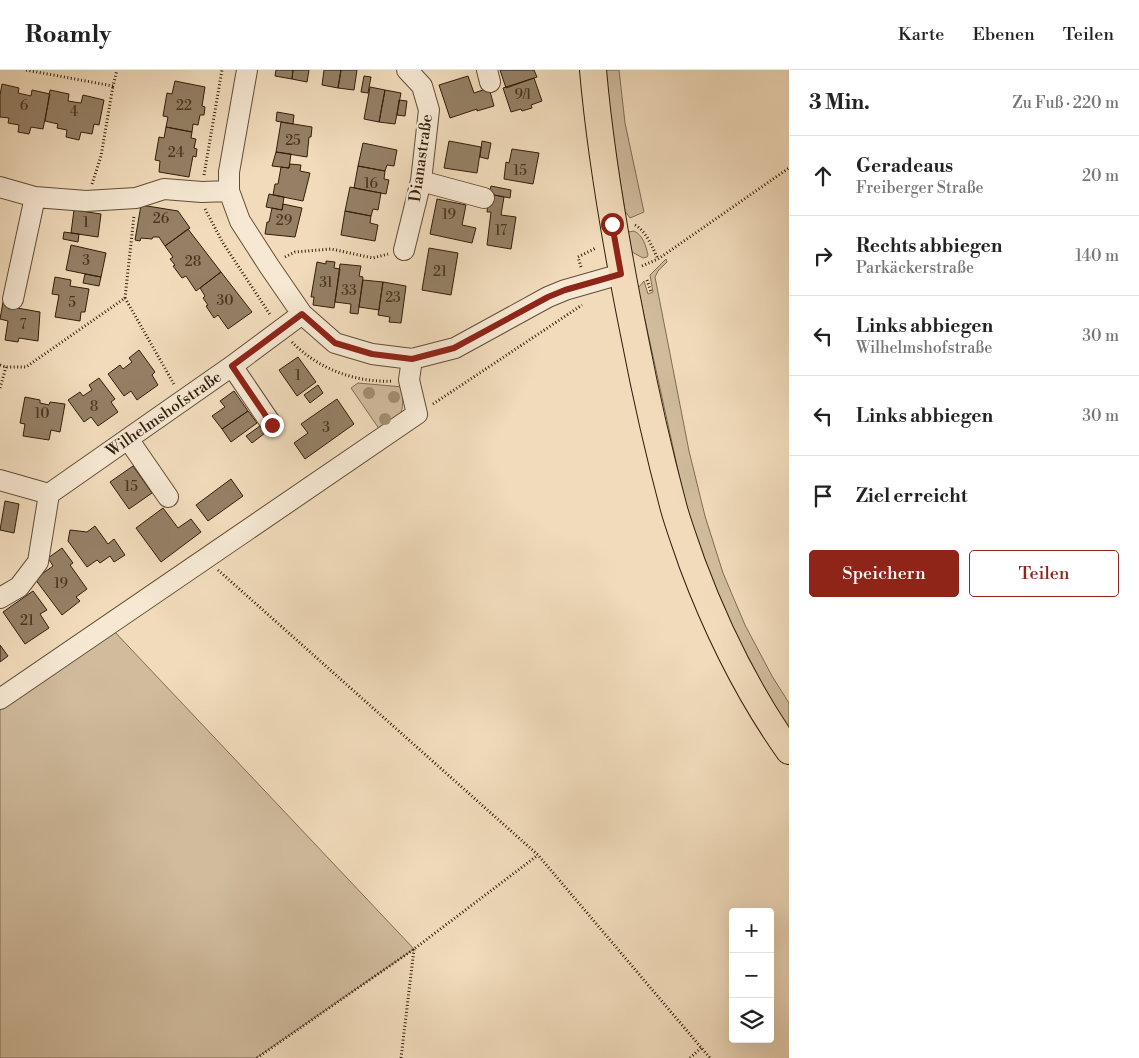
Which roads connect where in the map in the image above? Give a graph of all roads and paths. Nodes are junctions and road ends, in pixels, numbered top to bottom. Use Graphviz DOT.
graph roads {
  1 [pos="26,70"];
  2 [pos="117,70"];
  3 [pos="247,70"];
  4 [pos="593,70"];
  5 [pos="416,72"];
  6 [pos="113,86"];
  7 [pos="789,168"];
  8 [pos="421,181"];
  9 [pos="0,187"];
  10 [pos="229,191"];
  11 [pos="35,197"];
  12 [pos="136,198"];
  13 [pos="484,198"];
  14 [pos="86,201"];
  15 [pos="404,250"];
  16 [pos="658,259"];
  17 [pos="269,266"];
  18 [pos="621,274"];
  19 [pos="125,298"];
  20 [pos="13,299"];
  21 [pos="578,309"];
  22 [pos="302,314"];
  23 [pos="412,359"];
  24 [pos="0,365"];
  25 [pos="232,366"];
  26 [pos="6,367"];
  27 [pos="0,388"];
  28 [pos="183,400"];
  29 [pos="417,414"];
  30 [pos="272,425"];
  31 [pos="128,440"];
  32 [pos="0,480"];
  33 [pos="49,494"];
  34 [pos="168,497"];
  35 [pos="206,560"];
  36 [pos="0,598"];
  37 [pos="0,699"];
  38 [pos="789,751"];
  39 [pos="538,855"];
  40 [pos="414,949"];
  41 [pos="701,1048"];
  42 [pos="257,1058"];
  43 [pos="401,1058"];
  44 [pos="690,1058"];
  45 [pos="710,1058"];
  1 -- 6 [label="path"];
  2 -- 6 [label="path"];
  3 -- 10 [label="street"];
  4 -- 18 [label="main road"];
  5 -- 8 [label="street, Dianastraße"];
  6 -- 14 [label="path"];
  7 -- 16 [label="path"];
  8 -- 13 [label="street"];
  8 -- 15 [label="street, Dianastraße"];
  9 -- 11 [label="street"];
  10 -- 12 [label="street"];
  10 -- 17 [label="street"];
  11 -- 14 [label="street"];
  11 -- 20 [label="street"];
  12 -- 14 [label="street"];
  12 -- 19 [label="path"];
  15 -- 17 [label="path"];
  17 -- 22 [label="street"];
  18 -- 23 [label="street"];
  18 -- 38 [label="main road"];
  19 -- 26 [label="path"];
  19 -- 28 [label="path"];
  21 -- 29 [label="path"];
  22 -- 23 [label="street"];
  22 -- 25 [label="street, Wilhelmshofstraße"];
  23 -- 29 [label="street"];
  24 -- 26 [label="path"];
  25 -- 28 [label="street, Wilhelmshofstraße"];
  25 -- 30 [label="street"];
  26 -- 27 [label="path"];
  28 -- 31 [label="street, Wilhelmshofstraße"];
  29 -- 35 [label="street"];
  31 -- 33 [label="street, Wilhelmshofstraße"];
  31 -- 34 [label="street"];
  32 -- 33 [label="street"];
  33 -- 36 [label="street"];
  35 -- 37 [label="street"];
  35 -- 39 [label="path"];
  39 -- 40 [label="path"];
  39 -- 41 [label="path"];
  40 -- 42 [label="path"];
  40 -- 43 [label="path"];
  41 -- 44 [label="path"];
  41 -- 45 [label="path"];
}
